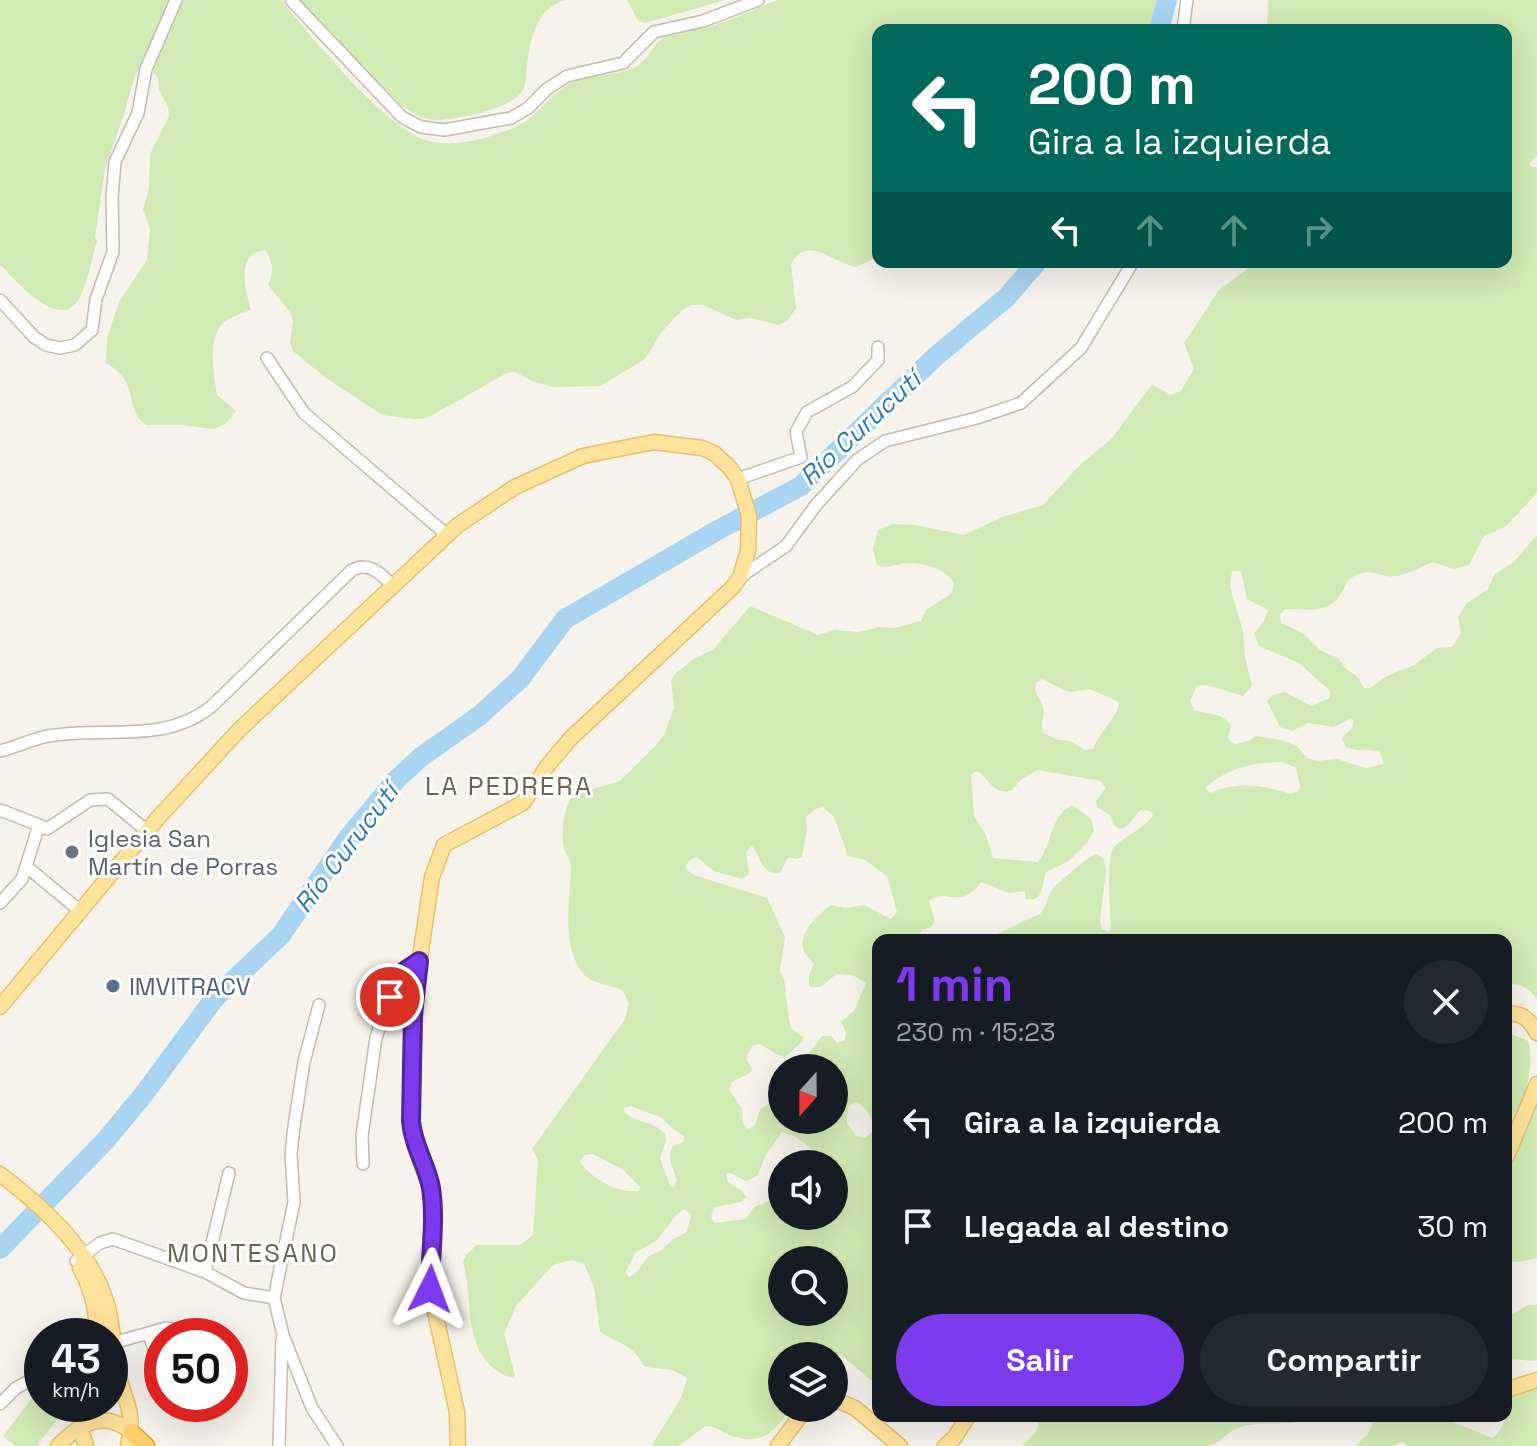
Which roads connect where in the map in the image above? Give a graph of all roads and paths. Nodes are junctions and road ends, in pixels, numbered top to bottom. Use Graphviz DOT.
graph roads {
  1 [pos="176,0"];
  2 [pos="291,0"];
  3 [pos="758,0"];
  4 [pos="1187,0"];
  5 [pos="1184,24"];
  6 [pos="1129,268"];
  7 [pos="0,300"];
  8 [pos="878,347"];
  9 [pos="267,358"];
  10 [pos="738,479"];
  11 [pos="447,535"];
  12 [pos="740,577"];
  13 [pos="393,586"];
  14 [pos="0,751"];
  15 [pos="0,810"];
  16 [pos="39,825"];
  17 [pos="147,831"];
  18 [pos="27,867"];
  19 [pos="0,903"];
  20 [pos="80,911"];
  21 [pos="419,961"];
  22 [pos="319,1005"];
  23 [pos="0,1007"];
  24 [pos="1512,1014"];
  25 [pos="1537,1033"];
  26 [pos="1537,1084"];
  27 [pos="1512,1144"];
  28 [pos="363,1164"];
  29 [pos="229,1173"];
  30 [pos="0,1174"];
  31 [pos="9,1188"];
  32 [pos="79,1258"];
  33 [pos="205,1272"];
  34 [pos="274,1298"];
  35 [pos="95,1318"];
  36 [pos="109,1318"];
  37 [pos="283,1335"];
  38 [pos="1537,1380"];
  39 [pos="24,1384"];
  40 [pos="1512,1388"];
  41 [pos="128,1403"];
  42 [pos="0,1404"];
  43 [pos="848,1405"];
  44 [pos="81,1422"];
  45 [pos="796,1422"];
  46 [pos="964,1422"];
  47 [pos="80,1428"];
  48 [pos="130,1439"];
  49 [pos="58,1446"];
  50 [pos="86,1446"];
  51 [pos="146,1446"];
  52 [pos="279,1446"];
  53 [pos="337,1446"];
  54 [pos="458,1446"];
  55 [pos="778,1446"];
  56 [pos="900,1446"];
  57 [pos="945,1446"];
  1 -- 7 [label="street"];
  2 -- 3 [label="street"];
  4 -- 5 [label="street"];
  6 -- 12 [label="street"];
  8 -- 10 [label="street"];
  9 -- 11 [label="street"];
  10 -- 11 [label="main road"];
  10 -- 12 [label="main road"];
  11 -- 13 [label="main road"];
  12 -- 21 [label="main road"];
  13 -- 14 [label="street"];
  13 -- 17 [label="main road"];
  15 -- 16 [label="street"];
  16 -- 17 [label="street"];
  16 -- 18 [label="street"];
  17 -- 20 [label="main road"];
  18 -- 19 [label="street"];
  18 -- 20 [label="street"];
  20 -- 23 [label="main road"];
  21 -- 28 [label="street"];
  21 -- 54 [label="main road"];
  22 -- 34 [label="street"];
  24 -- 25 [label="main road"];
  26 -- 27 [label="main road"];
  29 -- 33 [label="street"];
  30 -- 31 [label="main road"];
  31 -- 32 [label="main road"];
  32 -- 33 [label="street"];
  32 -- 35 [label="main road"];
  32 -- 36 [label="main road"];
  33 -- 34 [label="street"];
  34 -- 37 [label="street"];
  37 -- 52 [label="street"];
  37 -- 53 [label="street"];
  38 -- 40 [label="main road"];
  39 -- 42 [label="street"];
  41 -- 48 [label="main road"];
  43 -- 56 [label="main road"];
  44 -- 47 [label="main road"];
  45 -- 55 [label="main road"];
  46 -- 57 [label="main road"];
  47 -- 48 [label="main road"];
  47 -- 49 [label="main road"];
  47 -- 50 [label="main road"];
  48 -- 51 [label="highway"];
}
